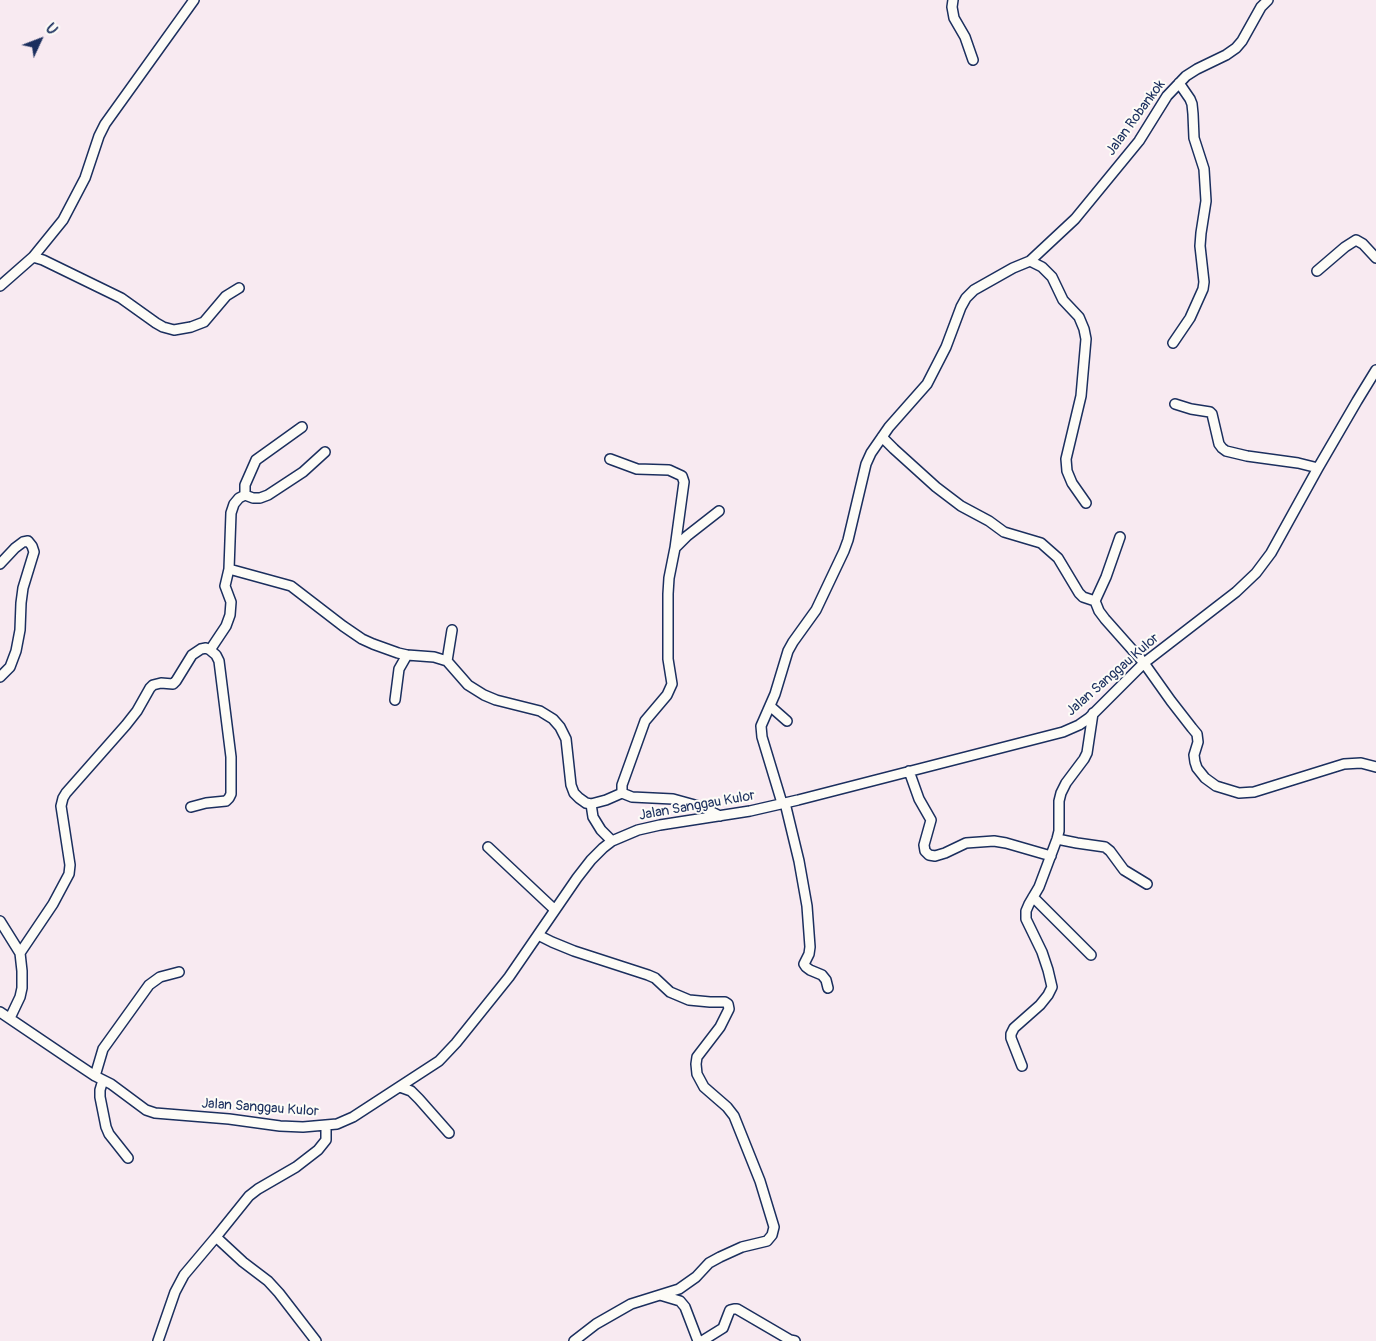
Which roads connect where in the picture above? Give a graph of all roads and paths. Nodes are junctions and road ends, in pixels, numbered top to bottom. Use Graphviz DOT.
graph roads {
  1 [pos="194,0"];
  2 [pos="953,0"];
  3 [pos="1268,0"];
  4 [pos="973,60"];
  5 [pos="1179,83"];
  6 [pos="34,257"];
  7 [pos="1376,258"];
  8 [pos="1030,261"];
  9 [pos="1317,271"];
  10 [pos="0,286"];
  11 [pos="239,288"];
  12 [pos="1173,342"];
  13 [pos="1376,370"];
  14 [pos="1175,404"];
  15 [pos="302,427"];
  16 [pos="882,436"];
  17 [pos="325,452"];
  18 [pos="610,460"];
  19 [pos="1318,468"];
  20 [pos="245,495"];
  21 [pos="1086,503"];
  22 [pos="719,511"];
  23 [pos="1120,537"];
  24 [pos="675,548"];
  25 [pos="0,564"];
  26 [pos="229,569"];
  27 [pos="1095,600"];
  28 [pos="452,630"];
  29 [pos="210,650"];
  30 [pos="407,655"];
  31 [pos="447,661"];
  32 [pos="1144,663"];
  33 [pos="0,677"];
  34 [pos="395,700"];
  35 [pos="770,706"];
  36 [pos="1093,713"];
  37 [pos="787,720"];
  38 [pos="1376,767"];
  39 [pos="909,771"];
  40 [pos="622,793"];
  41 [pos="784,803"];
  42 [pos="591,804"];
  43 [pos="191,807"];
  44 [pos="721,816"];
  45 [pos="1057,839"];
  46 [pos="612,841"];
  47 [pos="488,847"];
  48 [pos="1051,856"];
  49 [pos="1147,884"];
  50 [pos="1033,898"];
  51 [pos="555,910"];
  52 [pos="0,921"];
  53 [pos="538,935"];
  54 [pos="20,953"];
  55 [pos="1091,955"];
  56 [pos="179,972"];
  57 [pos="828,988"];
  58 [pos="0,1012"];
  59 [pos="10,1018"];
  60 [pos="1022,1066"];
  61 [pos="99,1078"];
  62 [pos="400,1087"];
  63 [pos="326,1126"];
  64 [pos="449,1134"];
  65 [pos="128,1158"];
  66 [pos="216,1237"];
  67 [pos="660,1295"];
  68 [pos="698,1336"];
  69 [pos="158,1341"];
  70 [pos="316,1341"];
  71 [pos="574,1341"];
  72 [pos="798,1341"];
  1 -- 6 [label="street"];
  2 -- 4 [label="street"];
  3 -- 5 [label="street, Jalan Robankok"];
  5 -- 8 [label="street, Jalan Robankok"];
  5 -- 12 [label="street"];
  6 -- 10 [label="street"];
  6 -- 11 [label="street"];
  7 -- 9 [label="street"];
  8 -- 16 [label="street, Jalan Robankok"];
  8 -- 21 [label="street"];
  13 -- 19 [label="street, Jalan Sanggau Kulor"];
  14 -- 19 [label="street"];
  15 -- 20 [label="street"];
  16 -- 27 [label="street"];
  16 -- 35 [label="street, Jalan Robankok"];
  17 -- 20 [label="street"];
  18 -- 24 [label="street"];
  19 -- 32 [label="street, Jalan Sanggau Kulor"];
  20 -- 26 [label="street"];
  22 -- 24 [label="street"];
  23 -- 27 [label="street"];
  24 -- 40 [label="street"];
  25 -- 33 [label="street"];
  26 -- 29 [label="street"];
  26 -- 30 [label="street"];
  27 -- 32 [label="street"];
  28 -- 31 [label="street"];
  29 -- 43 [label="street"];
  29 -- 54 [label="street"];
  30 -- 31 [label="street"];
  30 -- 34 [label="street"];
  31 -- 42 [label="street"];
  32 -- 36 [label="street, Jalan Sanggau Kulor"];
  32 -- 38 [label="street"];
  35 -- 37 [label="street"];
  35 -- 41 [label="street, Jalan Robankok"];
  36 -- 39 [label="street, Jalan Sanggau Kulor"];
  36 -- 45 [label="street"];
  39 -- 41 [label="street, Jalan Sanggau Kulor"];
  39 -- 48 [label="street"];
  40 -- 42 [label="street"];
  40 -- 44 [label="street"];
  41 -- 44 [label="street, Jalan Sanggau Kulor"];
  41 -- 57 [label="street, Jalan Robankok"];
  42 -- 46 [label="street"];
  44 -- 46 [label="street, Jalan Sanggau Kulor"];
  45 -- 48 [label="street"];
  45 -- 49 [label="street"];
  46 -- 51 [label="street, Jalan Sanggau Kulor"];
  47 -- 51 [label="street"];
  48 -- 50 [label="street"];
  50 -- 55 [label="street"];
  50 -- 60 [label="street"];
  51 -- 53 [label="street, Jalan Sanggau Kulor"];
  52 -- 54 [label="street"];
  53 -- 62 [label="street, Jalan Sanggau Kulor"];
  53 -- 67 [label="street"];
  54 -- 59 [label="street"];
  56 -- 61 [label="street"];
  58 -- 59 [label="street, Jalan Sanggau Kulor"];
  59 -- 61 [label="street, Jalan Sanggau Kulor"];
  61 -- 63 [label="street, Jalan Sanggau Kulor"];
  61 -- 65 [label="street"];
  62 -- 63 [label="street, Jalan Sanggau Kulor"];
  62 -- 64 [label="street"];
  63 -- 66 [label="street"];
  66 -- 69 [label="street"];
  66 -- 70 [label="street"];
  67 -- 68 [label="street"];
  67 -- 71 [label="street"];
  68 -- 72 [label="street"];
}
